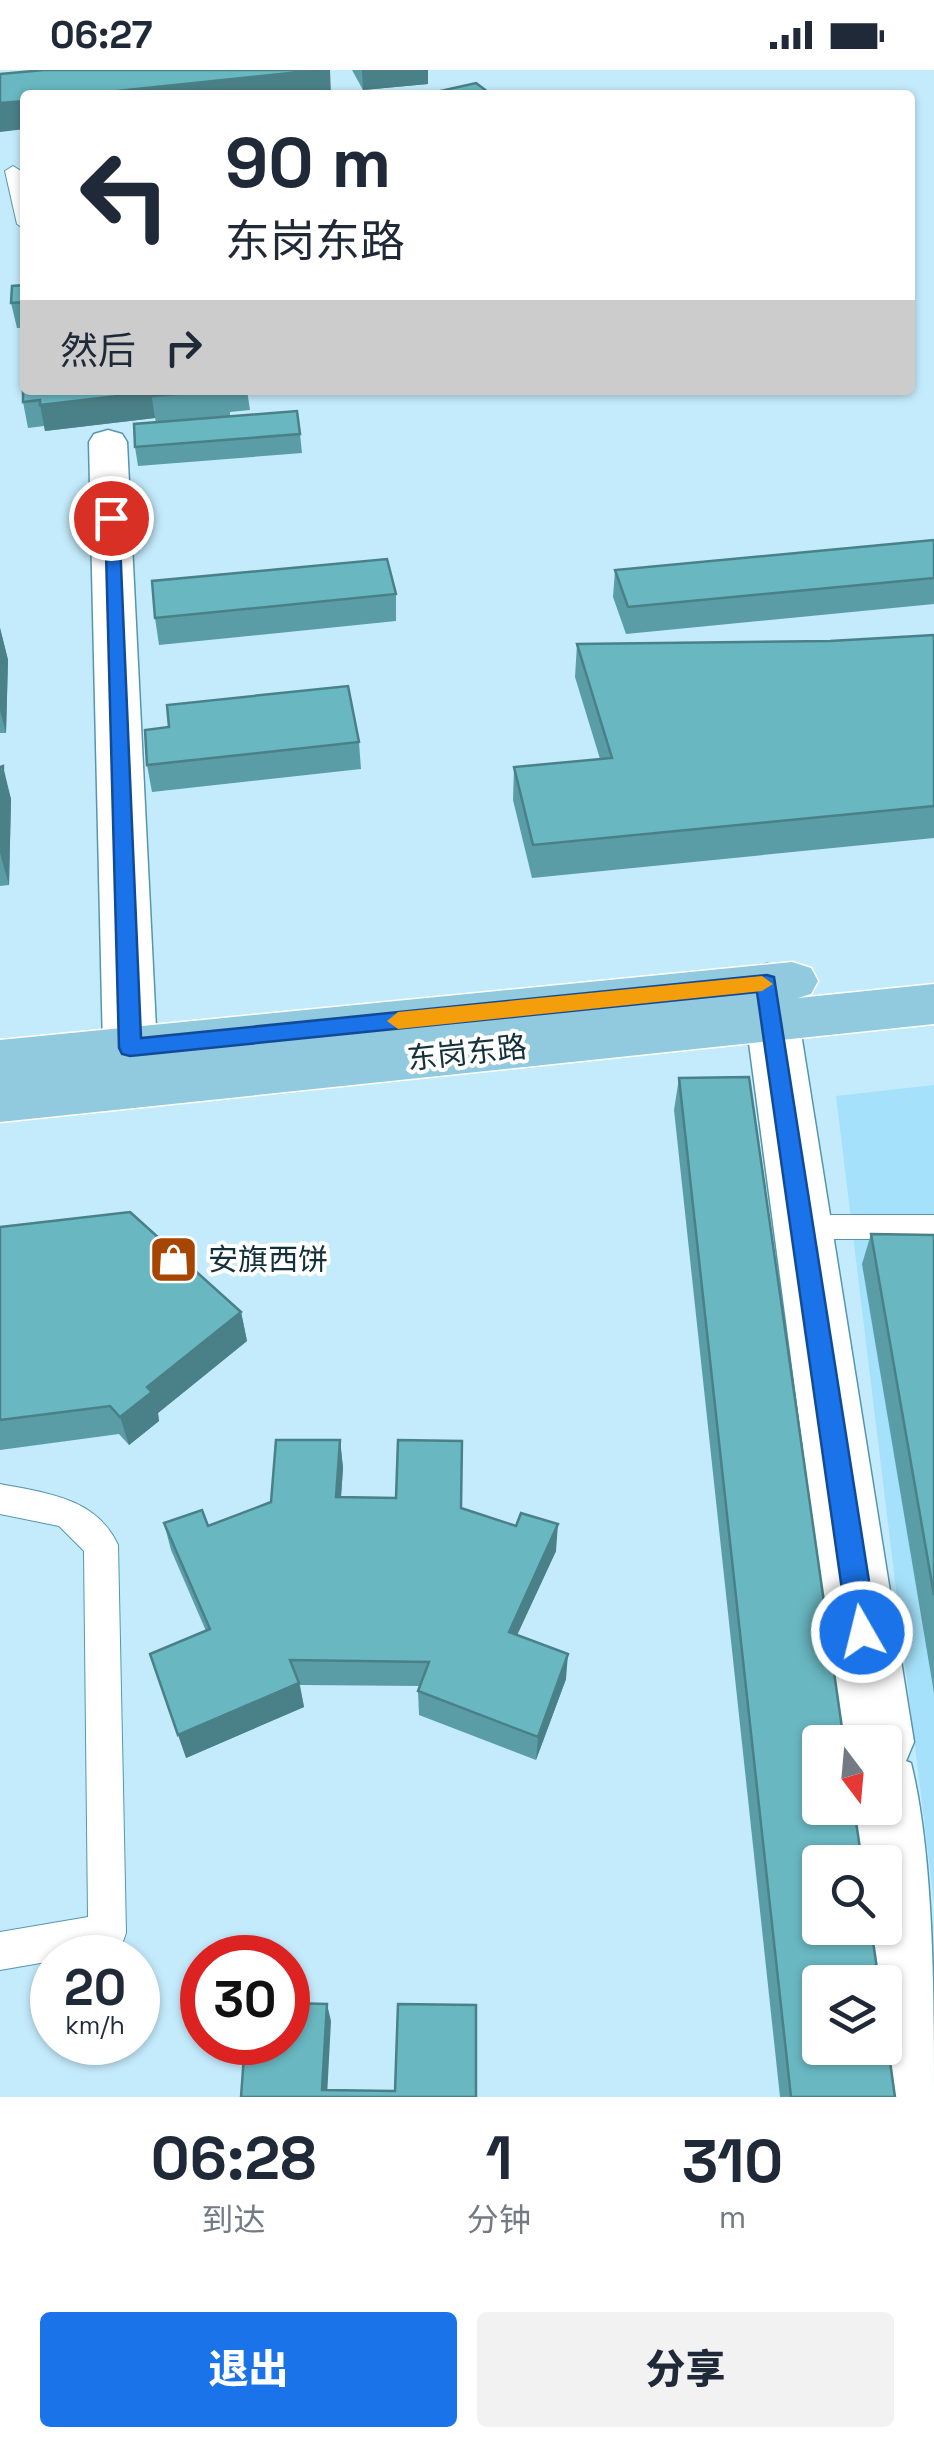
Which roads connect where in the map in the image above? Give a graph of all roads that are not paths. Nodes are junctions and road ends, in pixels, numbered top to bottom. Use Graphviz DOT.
graph roads {
  1 [pos="13,171"];
  2 [pos="20,202"];
  3 [pos="108,442"];
  4 [pos="934,966"];
  5 [pos="770,1002"];
  6 [pos="934,1004"];
  7 [pos="130,1048"];
  8 [pos="0,1061"];
  9 [pos="0,1101"];
  10 [pos="804,1227"];
  11 [pos="934,1227"];
  12 [pos="0,1499"];
  13 [pos="876,1725"];
  14 [pos="890,1825"];
  15 [pos="0,1951"];
  16 [pos="930,2097"];
  1 -- 2 [label="lane"];
  3 -- 7 [label="street"];
  4 -- 5 [label="main road, 东岗东路"];
  5 -- 6 [label="main road, 东岗东路"];
  5 -- 7 [label="main road, 东岗东路"];
  5 -- 9 [label="main road, 东岗东路"];
  5 -- 10 [label="street"];
  7 -- 8 [label="main road, 东岗东路"];
  10 -- 11 [label="lane"];
  10 -- 13 [label="street"];
  12 -- 15 [label="lane"];
  14 -- 16 [label="street"];
}
